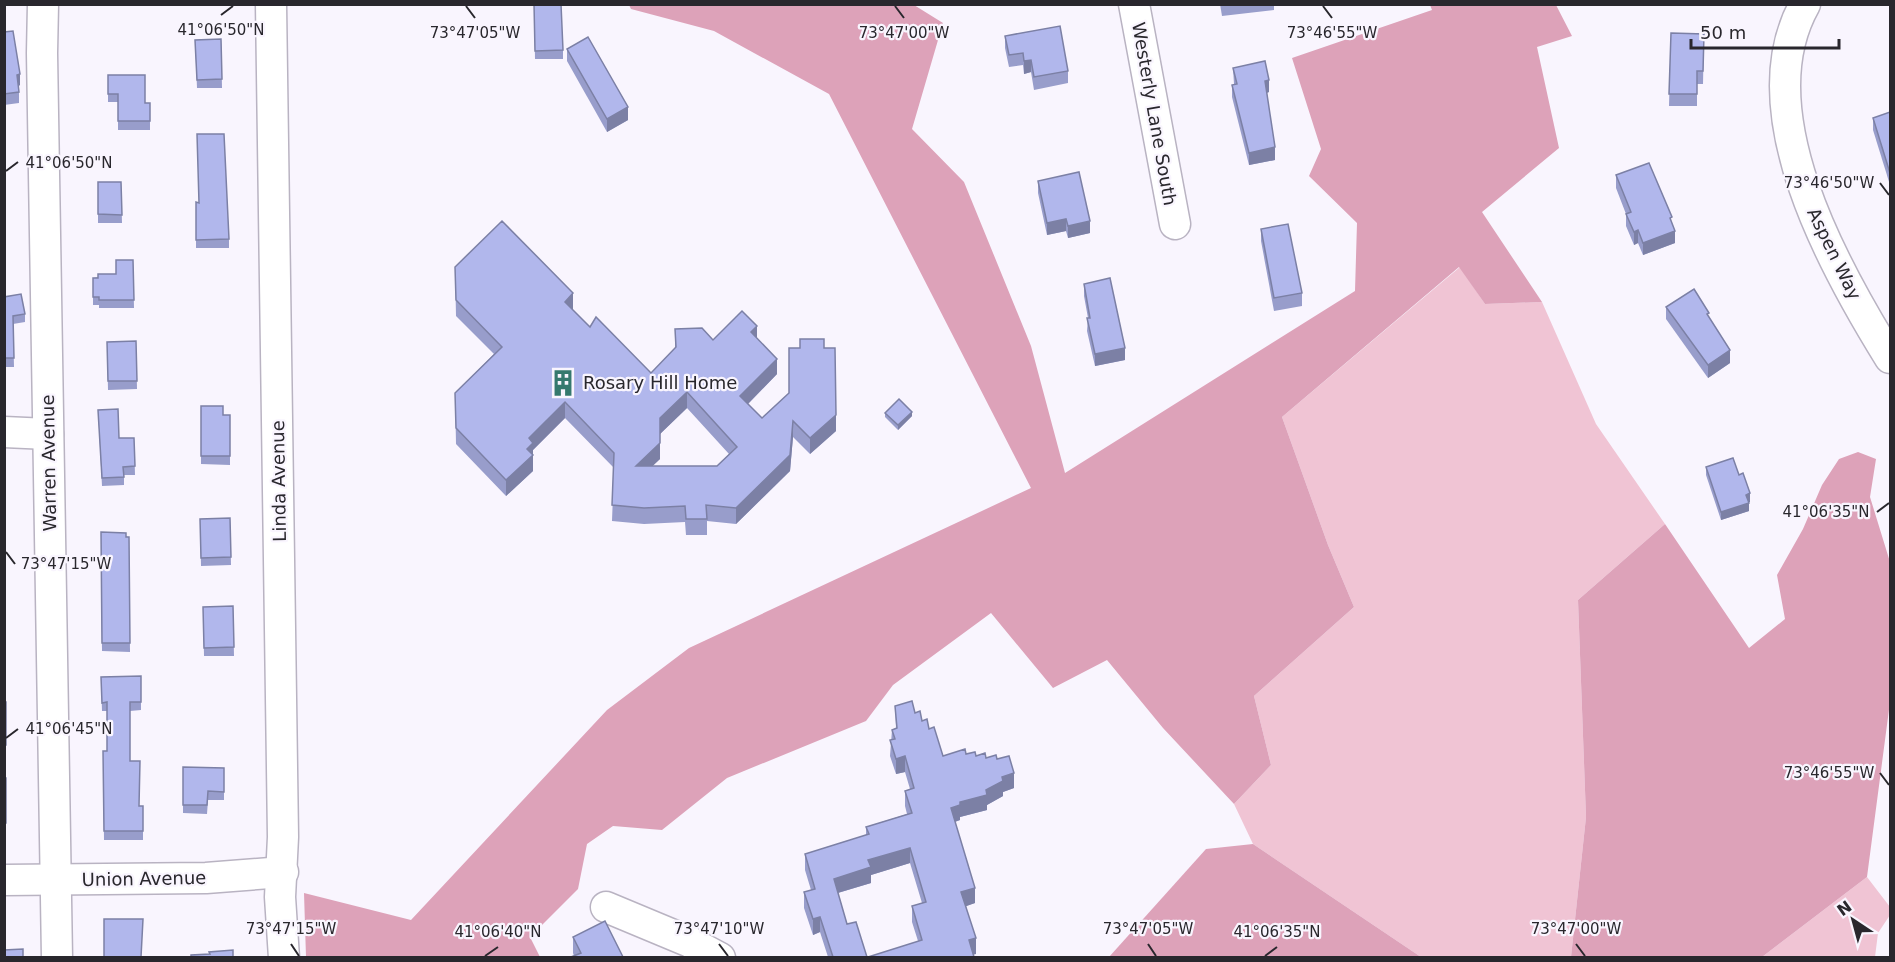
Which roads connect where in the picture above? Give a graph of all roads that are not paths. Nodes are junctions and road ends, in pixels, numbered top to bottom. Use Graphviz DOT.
graph roads {
  1 [pos="43,4"];
  2 [pos="271,4"];
  3 [pos="1134,4"];
  4 [pos="1805,4"];
  5 [pos="1174,224"];
  6 [pos="1890,358"];
  7 [pos="4,432"];
  8 [pos="48,434"];
  9 [pos="283,872"];
  10 [pos="4,880"];
  11 [pos="54,881"];
  12 [pos="606,907"];
  13 [pos="57,957"];
  14 [pos="284,957"];
  15 [pos="720,957"];
  1 -- 8 [label="street, Warren Avenue"];
  2 -- 9 [label="street, Linda Avenue"];
  3 -- 5 [label="street, Westerly Lane South"];
  4 -- 6 [label="street, Aspen Way"];
  7 -- 8 [label="street"];
  8 -- 11 [label="street, Warren Avenue"];
  9 -- 11 [label="street, Union Avenue"];
  9 -- 14 [label="street, Linda Avenue"];
  10 -- 11 [label="street, Union Avenue"];
  11 -- 13 [label="street, Warren Avenue"];
  12 -- 15 [label="street"];
}
